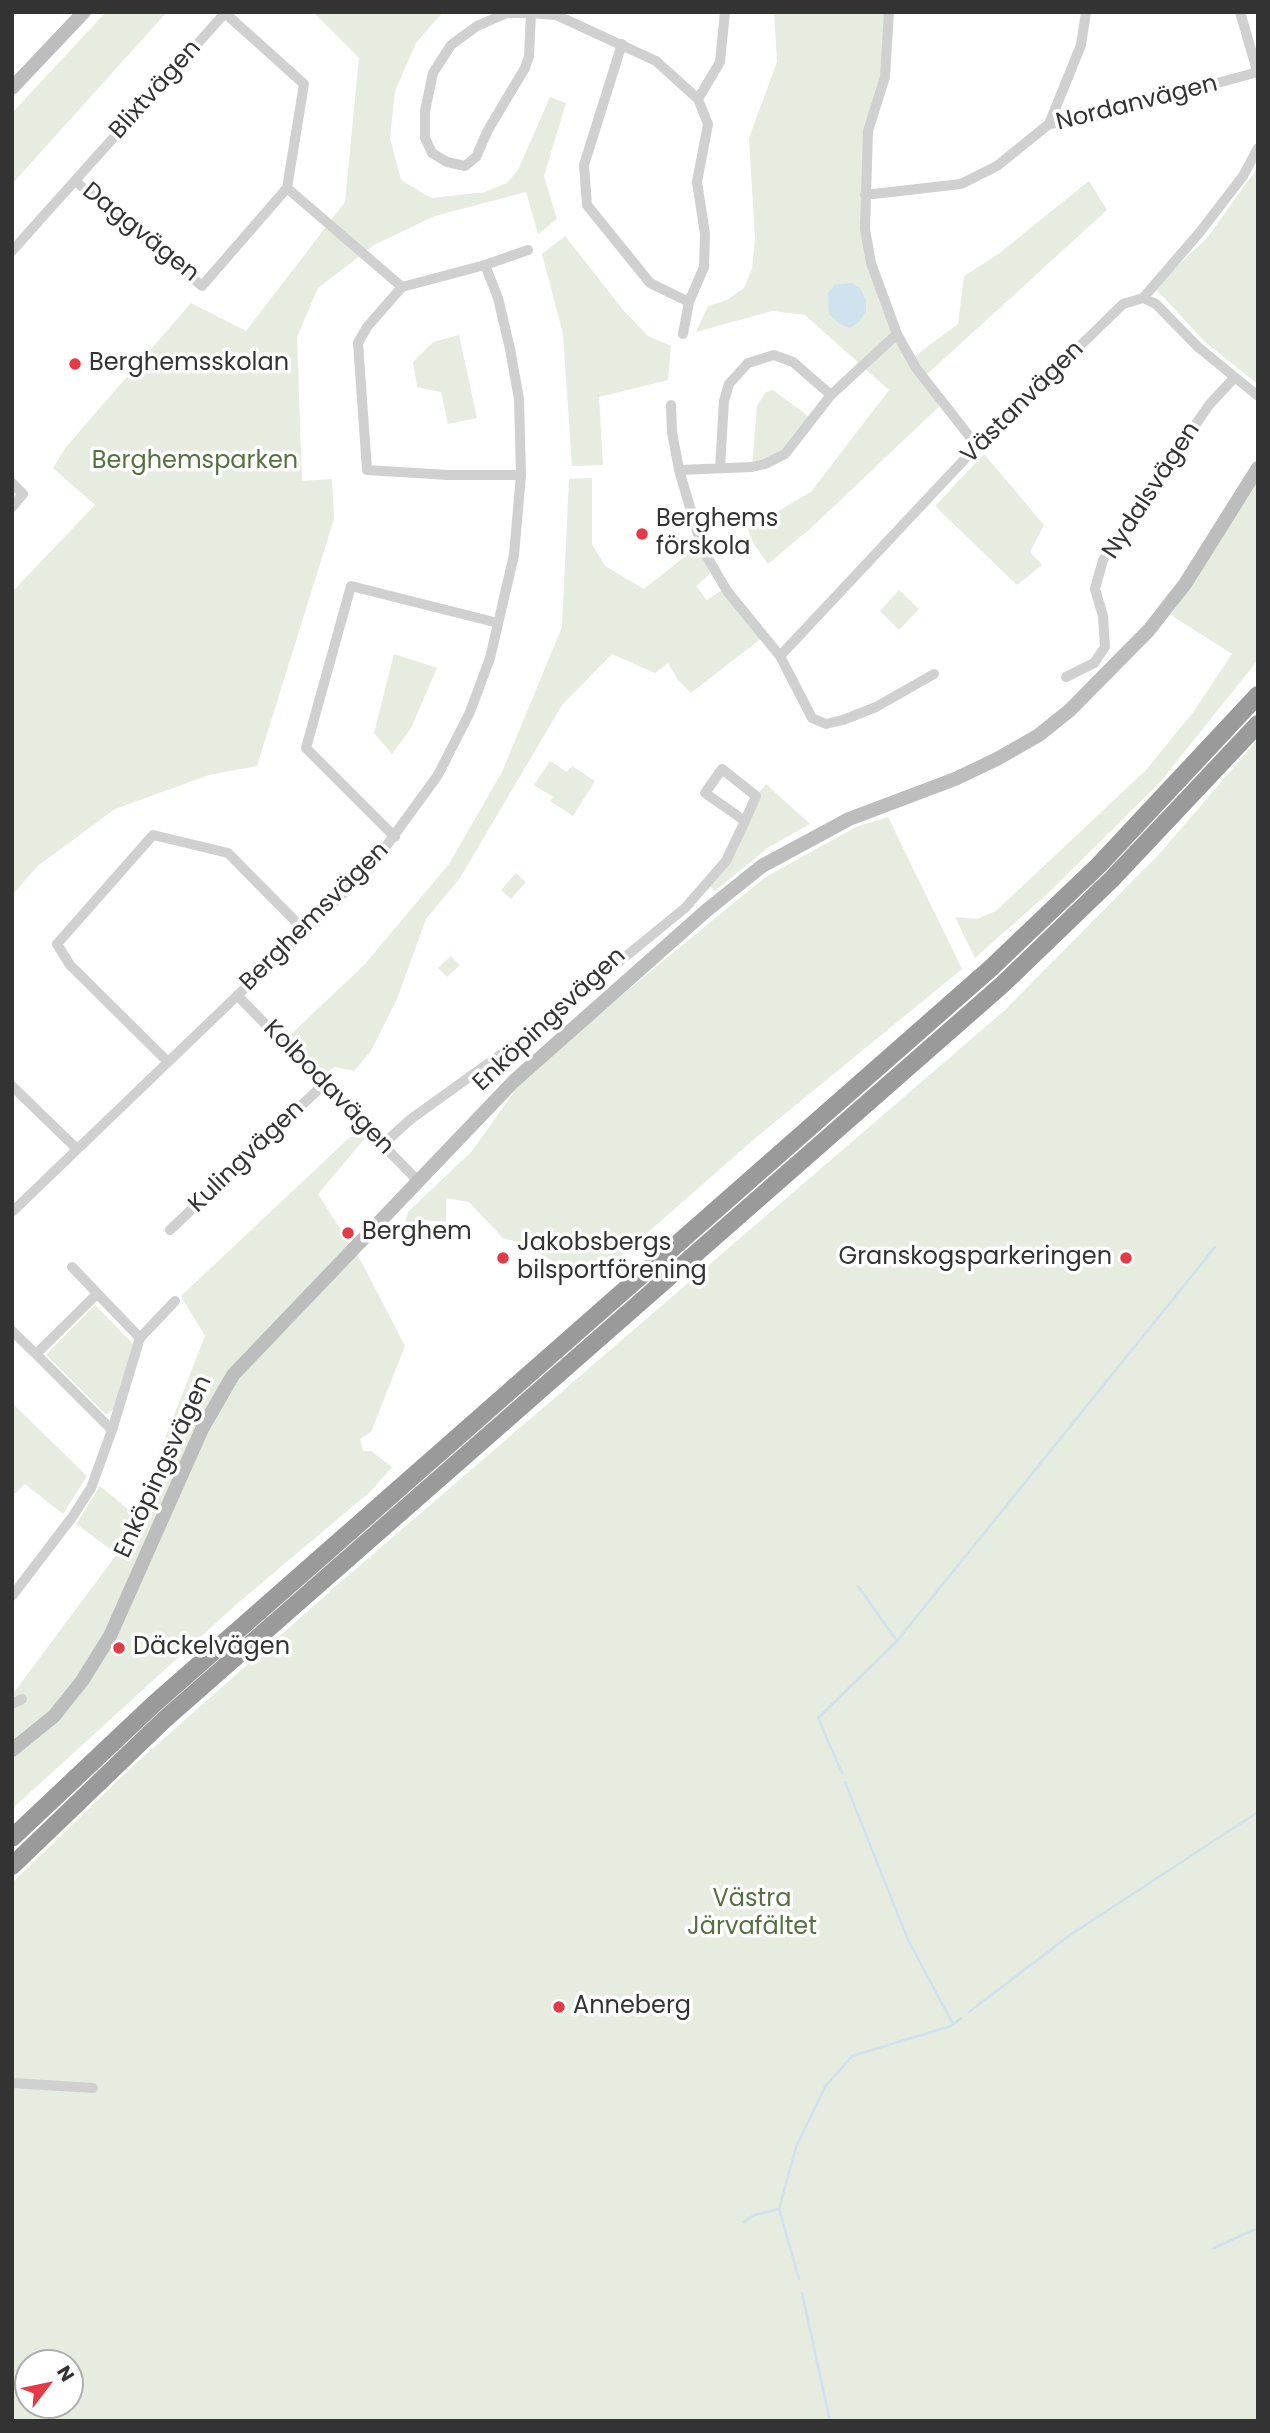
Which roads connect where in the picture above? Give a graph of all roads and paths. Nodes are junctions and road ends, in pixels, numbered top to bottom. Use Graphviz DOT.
graph roads {
  1 [pos="84,12"];
  2 [pos="725,12"];
  3 [pos="889,12"];
  4 [pos="1086,12"];
  5 [pos="1240,12"];
  6 [pos="531,13"];
  7 [pos="556,13"];
  8 [pos="622,44"];
  9 [pos="1258,73"];
  10 [pos="12,88"];
  11 [pos="698,99"];
  12 [pos="1049,124"];
  13 [pos="1258,148"];
  14 [pos="75,181"];
  15 [pos="287,188"];
  16 [pos="865,195"];
  17 [pos="528,250"];
  18 [pos="12,251"];
  19 [pos="485,265"];
  20 [pos="402,287"];
  21 [pos="1143,298"];
  22 [pos="689,302"];
  23 [pos="683,334"];
  24 [pos="897,334"];
  25 [pos="1234,378"];
  26 [pos="831,395"];
  27 [pos="1258,396"];
  28 [pos="671,405"];
  29 [pos="977,446"];
  30 [pos="720,468"];
  31 [pos="1258,468"];
  32 [pos="679,470"];
  33 [pos="521,475"];
  34 [pos="12,482"];
  35 [pos="12,507"];
  36 [pos="498,623"];
  37 [pos="780,656"];
  38 [pos="934,674"];
  39 [pos="1066,677"];
  40 [pos="1258,695"];
  41 [pos="1258,724"];
  42 [pos="745,821"];
  43 [pos="395,837"];
  44 [pos="304,930"];
  45 [pos="237,995"];
  46 [pos="168,1062"];
  47 [pos="324,1084"];
  48 [pos="12,1086"];
  49 [pos="383,1144"];
  50 [pos="77,1149"];
  51 [pos="419,1182"];
  52 [pos="12,1212"];
  53 [pos="170,1230"];
  54 [pos="72,1267"];
  55 [pos="97,1294"];
  56 [pos="175,1301"];
  57 [pos="12,1331"];
  58 [pos="140,1338"];
  59 [pos="36,1354"];
  60 [pos="112,1430"];
  61 [pos="12,1596"];
  62 [pos="12,1750"];
  63 [pos="12,1838"];
  64 [pos="12,1866"];
  65 [pos="12,2082"];
  66 [pos="93,2088"];
  1 -- 10 [label="street"];
  2 -- 11 [label="street"];
  3 -- 16 [label="street"];
  4 -- 12 [label="street"];
  5 -- 9 [label="street"];
  6 -- 6 [label="street"];
  6 -- 7 [label="street"];
  7 -- 8 [label="street"];
  8 -- 11 [label="street"];
  8 -- 22 [label="street"];
  9 -- 12 [label="street, Nordanvägen"];
  11 -- 22 [label="street"];
  12 -- 16 [label="street, Nordanvägen"];
  13 -- 21 [label="street, Västanvägen"];
  14 -- 15 [label="street, Daggvägen"];
  14 -- 15 [label="street, Blixtvägen"];
  14 -- 18 [label="street, Blixtvägen"];
  15 -- 20 [label="street"];
  16 -- 24 [label="street"];
  17 -- 19 [label="street"];
  19 -- 20 [label="street"];
  19 -- 33 [label="street, Berghemsvägen"];
  20 -- 33 [label="street"];
  21 -- 25 [label="street"];
  21 -- 29 [label="street, Västanvägen"];
  22 -- 23 [label="street"];
  24 -- 26 [label="street"];
  24 -- 29 [label="street"];
  25 -- 27 [label="street"];
  25 -- 39 [label="street, Nydalsvägen"];
  26 -- 30 [label="street"];
  26 -- 30 [label="street"];
  28 -- 32 [label="street"];
  29 -- 37 [label="street, Västanvägen"];
  30 -- 32 [label="street"];
  31 -- 51 [label="street, Enköpingsvägen"];
  32 -- 37 [label="street"];
  33 -- 36 [label="street, Berghemsvägen"];
  34 -- 35 [label="street"];
  36 -- 43 [label="street, Berghemsvägen"];
  36 -- 43 [label="street"];
  37 -- 38 [label="street"];
  40 -- 63 [label="highway"];
  41 -- 64 [label="highway"];
  42 -- 42 [label="street"];
  42 -- 49 [label="street"];
  43 -- 44 [label="street, Berghemsvägen"];
  44 -- 45 [label="street, Berghemsvägen"];
  44 -- 46 [label="street"];
  45 -- 46 [label="street, Berghemsvägen"];
  45 -- 47 [label="street, Kolbodavägen"];
  46 -- 50 [label="street, Berghemsvägen"];
  47 -- 49 [label="street, Kolbodavägen"];
  47 -- 53 [label="street, Kulingvägen"];
  48 -- 50 [label="street"];
  49 -- 51 [label="street, Kolbodavägen"];
  50 -- 52 [label="street, Berghemsvägen"];
  51 -- 62 [label="street, Enköpingsvägen"];
  54 -- 55 [label="street"];
  55 -- 58 [label="street"];
  55 -- 59 [label="street"];
  56 -- 58 [label="street"];
  57 -- 59 [label="street"];
  58 -- 60 [label="street"];
  59 -- 60 [label="street"];
  60 -- 61 [label="street"];
  65 -- 66 [label="street"];
}
